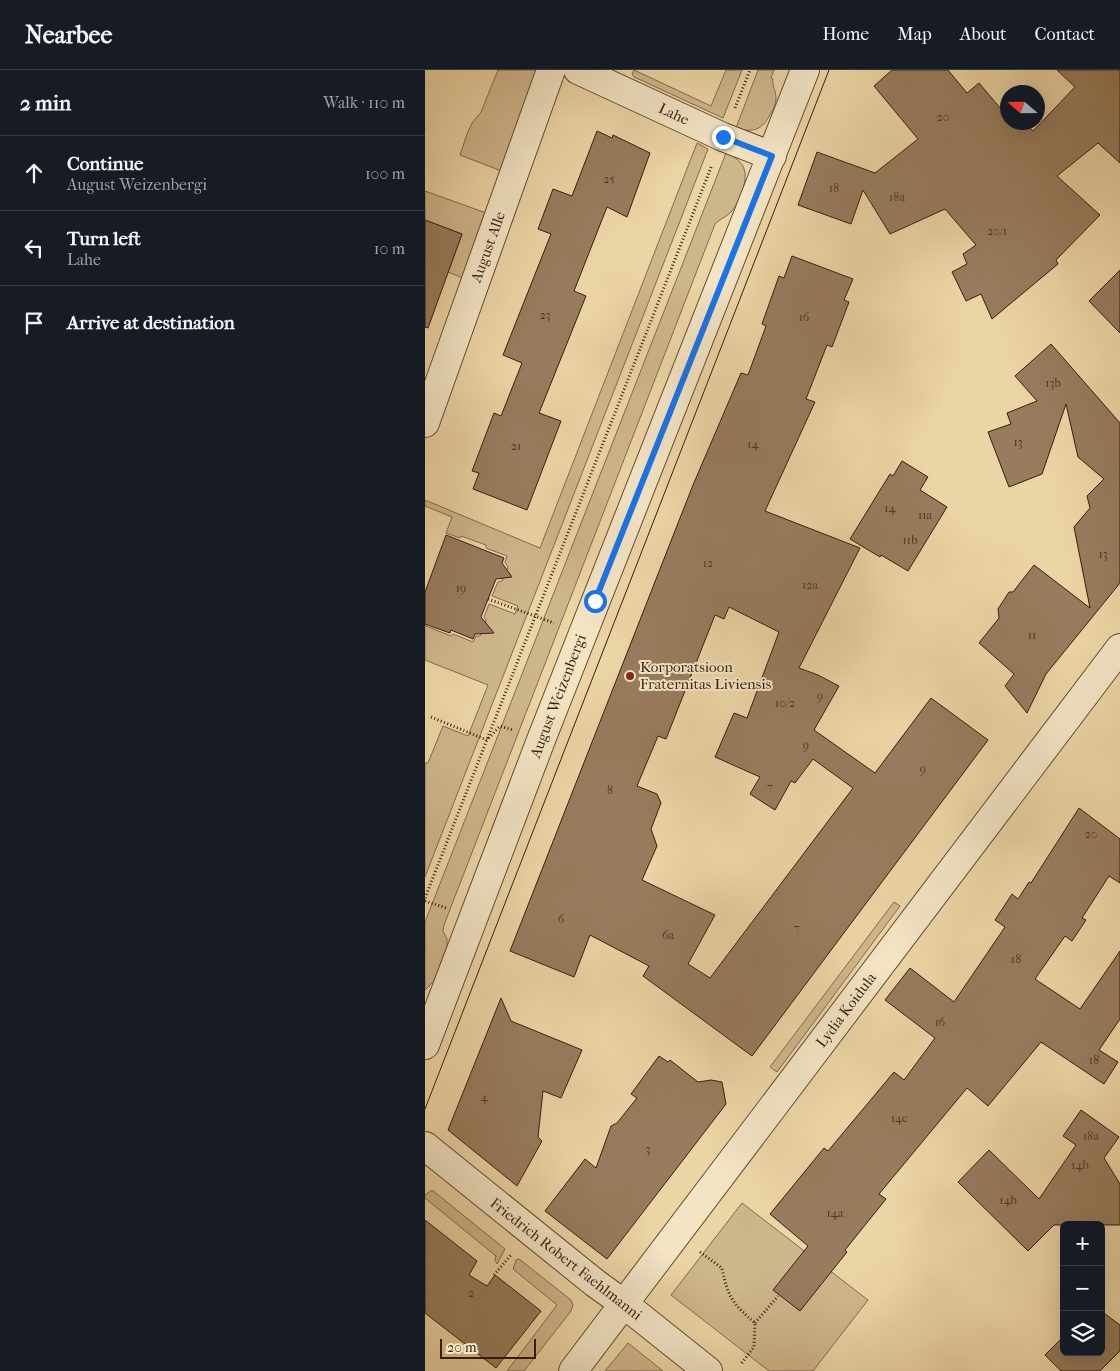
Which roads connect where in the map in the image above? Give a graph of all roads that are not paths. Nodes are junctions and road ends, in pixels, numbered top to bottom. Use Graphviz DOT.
graph roads {
  1 [pos="551,70"];
  2 [pos="577,70"];
  3 [pos="805,70"];
  4 [pos="772,156"];
  5 [pos="425,423"];
  6 [pos="1120,648"];
  7 [pos="427,1032"];
  8 [pos="425,1146"];
  9 [pos="624,1304"];
  10 [pos="573,1371"];
  11 [pos="708,1371"];
  1 -- 5 [label="street, August Alle"];
  2 -- 4 [label="street, Lahe"];
  3 -- 4 [label="street, August Weizenbergi"];
  4 -- 7 [label="street, August Weizenbergi"];
  6 -- 9 [label="street, Lydia Koidula"];
  8 -- 9 [label="street, Friedrich Robert Faehlmanni"];
  9 -- 10 [label="street, Lydia Koidula"];
  9 -- 11 [label="street, Friedrich Robert Faehlmanni"];
}
